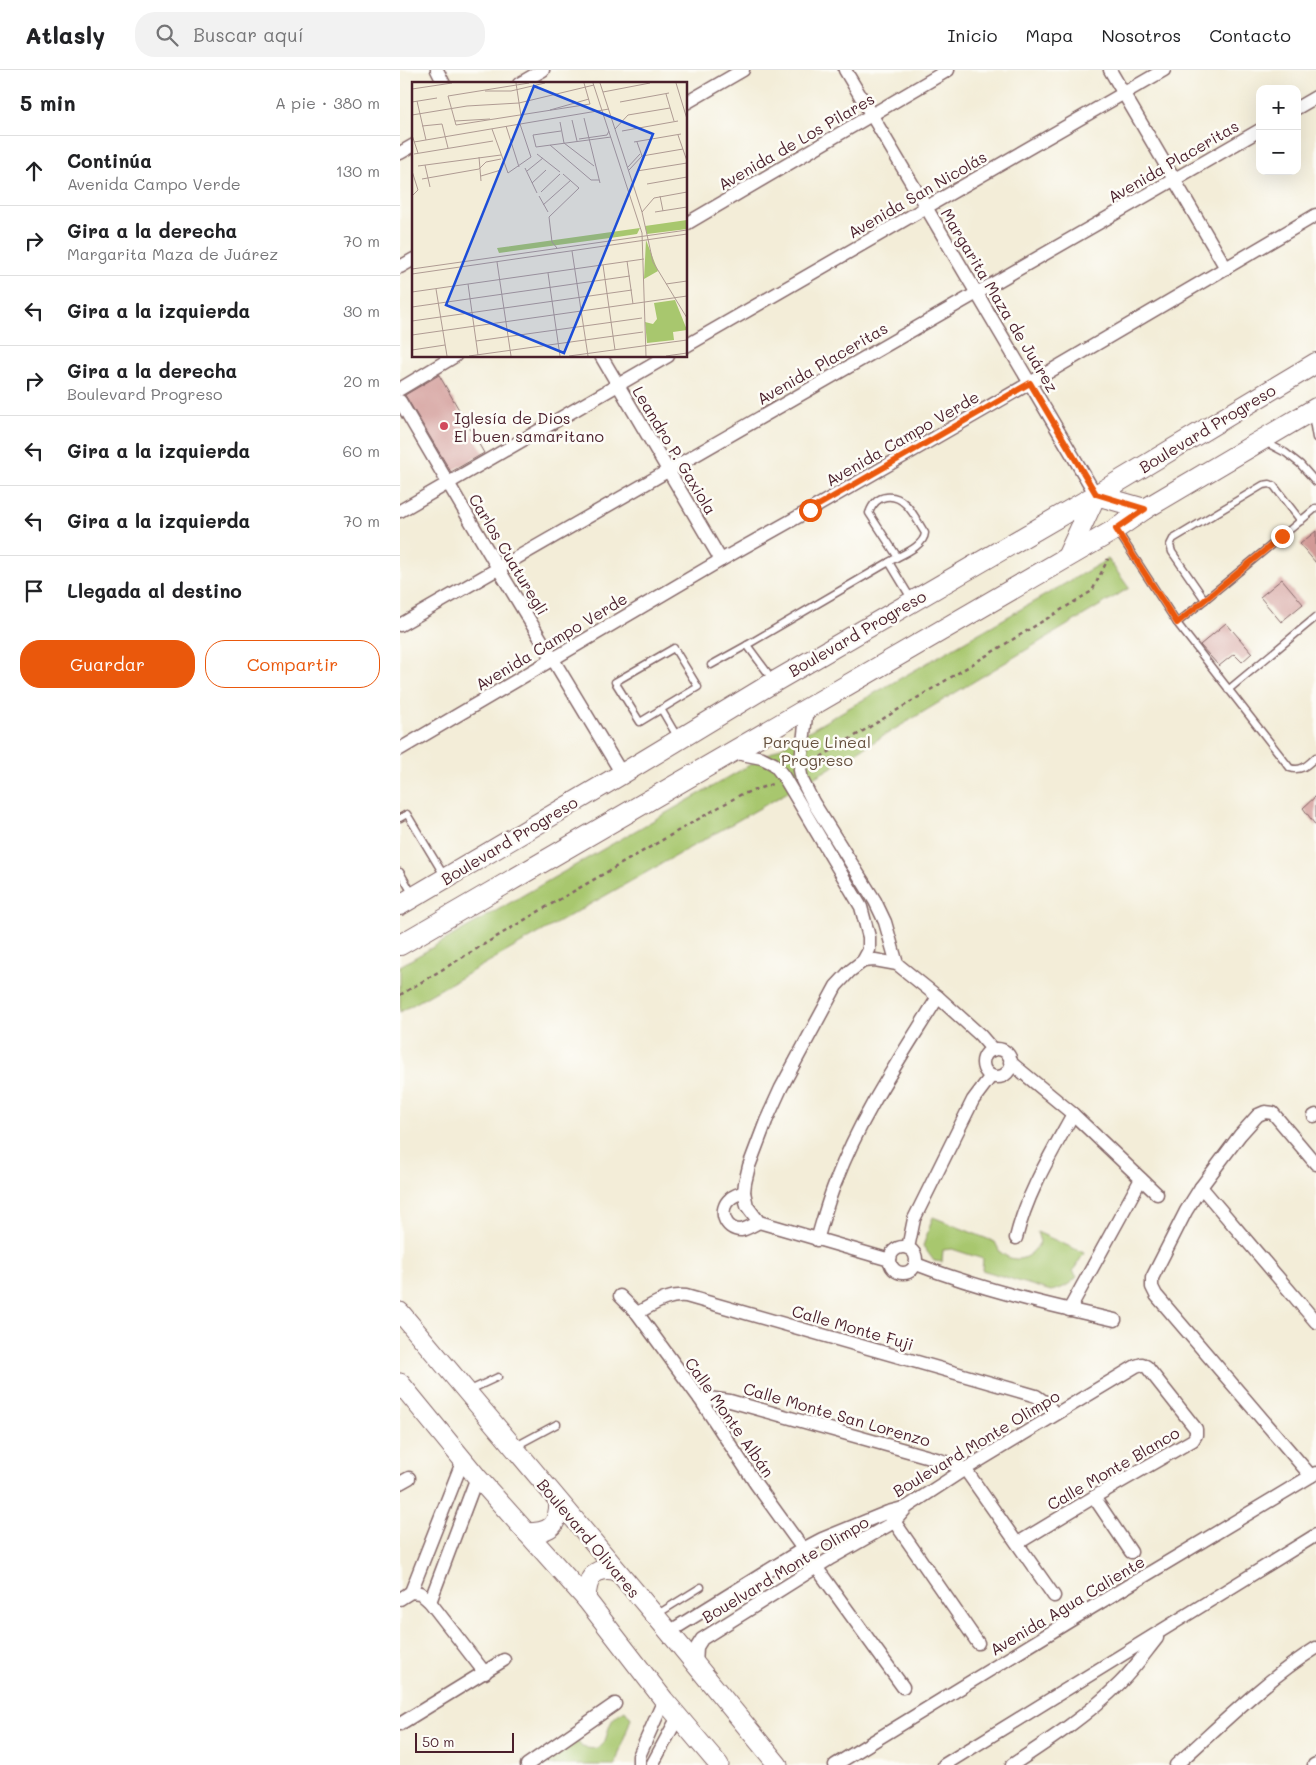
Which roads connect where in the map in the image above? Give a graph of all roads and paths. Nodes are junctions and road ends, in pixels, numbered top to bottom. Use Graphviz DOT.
graph roads {
  1 [pos="436,70"];
  2 [pos="543,70"];
  3 [pos="743,70"];
  4 [pos="845,70"];
  5 [pos="948,70"];
  6 [pos="1110,70"];
  7 [pos="1164,70"];
  8 [pos="443,82"];
  9 [pos="522,82"];
  10 [pos="1124,93"];
  11 [pos="1316,98"];
  12 [pos="688,101"];
  13 [pos="1301,106"];
  14 [pos="872,115"];
  15 [pos="1256,132"];
  16 [pos="412,146"];
  17 [pos="400,153"];
  18 [pos="1174,179"];
  19 [pos="926,207"];
  20 [pos="1316,215"];
  21 [pos="688,223"];
  22 [pos="412,260"];
  23 [pos="400,267"];
  24 [pos="1226,268"];
  25 [pos="976,293"];
  26 [pos="688,345"];
  27 [pos="452,358"];
  28 [pos="602,358"];
  29 [pos="665,358"];
  30 [pos="1316,363"];
  31 [pos="1030,383"];
  32 [pos="618,386"];
  33 [pos="400,388"];
  34 [pos="400,401"];
  35 [pos="1314,410"];
  36 [pos="1316,438"];
  37 [pos="1262,441"];
  38 [pos="669,470"];
  39 [pos="1316,482"];
  40 [pos="448,484"];
  41 [pos="1096,494"];
  42 [pos="1316,508"];
  43 [pos="1145,509"];
  44 [pos="400,511"];
  45 [pos="1301,521"];
  46 [pos="1116,529"];
  47 [pos="1068,555"];
  48 [pos="897,556"];
  49 [pos="721,560"];
  50 [pos="1108,560"];
  51 [pos="889,562"];
  52 [pos="498,568"];
  53 [pos="1205,600"];
  54 [pos="913,601"];
  55 [pos="1316,617"];
  56 [pos="1177,623"];
  57 [pos="400,625"];
  58 [pos="747,645"];
  59 [pos="552,658"];
  60 [pos="710,665"];
  61 [pos="774,682"];
  62 [pos="1228,690"];
  63 [pos="808,707"];
  64 [pos="661,709"];
  65 [pos="679,739"];
  66 [pos="400,749"];
  67 [pos="732,752"];
  68 [pos="1316,757"];
  69 [pos="622,774"];
  70 [pos="801,775"];
  71 [pos="787,782"];
  72 [pos="811,809"];
  73 [pos="400,818"];
  74 [pos="400,872"];
  75 [pos="446,878"];
  76 [pos="407,901"];
  77 [pos="875,901"];
  78 [pos="861,907"];
  79 [pos="400,945"];
  80 [pos="863,962"];
  81 [pos="897,964"];
  82 [pos="400,995"];
  83 [pos="938,997"];
  84 [pos="993,1050"];
  85 [pos="1010,1062"];
  86 [pos="991,1076"];
  87 [pos="1073,1114"];
  88 [pos="1316,1164"];
  89 [pos="1141,1179"];
  90 [pos="1201,1187"];
  91 [pos="744,1192"];
  92 [pos="1158,1194"];
  93 [pos="759,1222"];
  94 [pos="1016,1238"];
  95 [pos="817,1240"];
  96 [pos="908,1248"];
  97 [pos="890,1260"];
  98 [pos="916,1264"];
  99 [pos="620,1296"];
  100 [pos="1069,1310"];
  101 [pos="400,1312"];
  102 [pos="637,1314"];
  103 [pos="1115,1320"];
  104 [pos="1316,1322"];
  105 [pos="1142,1364"];
  106 [pos="498,1376"];
  107 [pos="400,1383"];
  108 [pos="467,1392"];
  109 [pos="700,1400"];
  110 [pos="1055,1414"];
  111 [pos="557,1424"];
  112 [pos="513,1447"];
  113 [pos="463,1460"];
  114 [pos="965,1468"];
  115 [pos="1313,1475"];
  116 [pos="477,1477"];
  117 [pos="1094,1497"];
  118 [pos="559,1502"];
  119 [pos="891,1517"];
  120 [pos="527,1533"];
  121 [pos="1316,1535"];
  122 [pos="1018,1543"];
  123 [pos="1131,1552"];
  124 [pos="811,1558"];
  125 [pos="617,1571"];
  126 [pos="701,1587"];
  127 [pos="1054,1596"];
  128 [pos="415,1597"];
  129 [pos="586,1598"];
  130 [pos="655,1616"];
  131 [pos="1163,1630"];
  132 [pos="669,1632"];
  133 [pos="978,1642"];
  134 [pos="1316,1648"];
  135 [pos="504,1660"];
  136 [pos="696,1667"];
  137 [pos="485,1673"];
  138 [pos="903,1687"];
  139 [pos="664,1700"];
  140 [pos="615,1704"];
  141 [pos="678,1717"];
  142 [pos="400,1724"];
  143 [pos="529,1765"];
  144 [pos="639,1765"];
  145 [pos="652,1765"];
  146 [pos="719,1765"];
  147 [pos="778,1765"];
  148 [pos="835,1765"];
  149 [pos="944,1765"];
  150 [pos="1012,1765"];
  151 [pos="1176,1765"];
  1 -- 8 [label="street"];
  2 -- 9 [label="street"];
  3 -- 12 [label="street"];
  4 -- 14 [label="street, Margarita Maza de Juárez"];
  5 -- 14 [label="street, Avenida de Los Pilares"];
  6 -- 10 [label="street"];
  7 -- 10 [label="street, Avenida San Nicolás"];
  10 -- 18 [label="street"];
  10 -- 19 [label="street, Avenida San Nicolás"];
  11 -- 13 [label="street"];
  14 -- 19 [label="street, Margarita Maza de Juárez"];
  14 -- 21 [label="street, Avenida de Los Pilares"];
  15 -- 18 [label="street, Avenida Placeritas"];
  16 -- 17 [label="street"];
  18 -- 24 [label="street"];
  18 -- 25 [label="street, Avenida Placeritas"];
  19 -- 25 [label="street, Margarita Maza de Juárez"];
  19 -- 26 [label="street, Avenida San Nicolás"];
  20 -- 24 [label="street, Avenida Campo Verde"];
  22 -- 23 [label="street"];
  24 -- 31 [label="street, Avenida Campo Verde"];
  25 -- 31 [label="street, Margarita Maza de Juárez"];
  25 -- 38 [label="street, Avenida Placeritas"];
  27 -- 33 [label="street"];
  28 -- 32 [label="street, Leandro P. Gaxiola"];
  29 -- 32 [label="street"];
  30 -- 41 [label="main road, Boulevard Progreso"];
  31 -- 41 [label="street, Margarita Maza de Juárez"];
  31 -- 49 [label="street, Avenida Campo Verde"];
  32 -- 38 [label="street, Leandro P. Gaxiola"];
  32 -- 40 [label="street"];
  34 -- 40 [label="street, Carlos Cuaturegli"];
  35 -- 36 [label="lane"];
  35 -- 37 [label="main road"];
  37 -- 39 [label="lane"];
  37 -- 43 [label="main road"];
  38 -- 49 [label="street, Leandro P. Gaxiola"];
  38 -- 52 [label="street, Avenida Placeritas"];
  40 -- 44 [label="street"];
  40 -- 52 [label="street, Carlos Cuaturegli"];
  41 -- 43 [label="main road"];
  41 -- 47 [label="main road"];
  41 -- 54 [label="main road, Boulevard Progreso"];
  42 -- 45 [label="lane"];
  43 -- 46 [label="main road"];
  45 -- 53 [label="lane"];
  45 -- 53 [label="lane"];
  46 -- 47 [label="main road"];
  46 -- 56 [label="lane"];
  47 -- 63 [label="main road"];
  48 -- 48 [label="lane"];
  48 -- 51 [label="lane"];
  49 -- 59 [label="street, Avenida Campo Verde"];
  50 -- 70 [label="path"];
  51 -- 54 [label="lane"];
  51 -- 58 [label="lane"];
  52 -- 57 [label="street, Avenida Placeritas"];
  52 -- 59 [label="street, Carlos Cuaturegli"];
  53 -- 56 [label="lane"];
  54 -- 61 [label="main road, Boulevard Progreso"];
  55 -- 62 [label="lane"];
  56 -- 62 [label="lane"];
  58 -- 60 [label="lane"];
  58 -- 61 [label="lane"];
  59 -- 66 [label="street, Avenida Campo Verde"];
  59 -- 69 [label="street, Carlos Cuaturegli"];
  61 -- 65 [label="main road, Boulevard Progreso"];
  62 -- 68 [label="lane"];
  63 -- 67 [label="main road"];
  63 -- 70 [label="street"];
  64 -- 64 [label="lane"];
  64 -- 65 [label="lane"];
  65 -- 69 [label="main road, Boulevard Progreso"];
  67 -- 71 [label="street"];
  67 -- 79 [label="main road"];
  69 -- 75 [label="main road, Boulevard Progreso"];
  70 -- 72 [label="street"];
  71 -- 72 [label="street"];
  71 -- 82 [label="path"];
  72 -- 77 [label="street"];
  72 -- 78 [label="street"];
  73 -- 75 [label="lane"];
  74 -- 76 [label="lane"];
  75 -- 76 [label="main road, Boulevard Progreso"];
  77 -- 78 [label="street"];
  77 -- 81 [label="street"];
  78 -- 80 [label="street"];
  80 -- 81 [label="street"];
  80 -- 91 [label="street"];
  81 -- 83 [label="street"];
  83 -- 84 [label="street"];
  83 -- 95 [label="street"];
  84 -- 85 [label="street"];
  84 -- 86 [label="street"];
  85 -- 86 [label="street"];
  85 -- 87 [label="street"];
  86 -- 96 [label="street"];
  87 -- 89 [label="street"];
  87 -- 94 [label="street"];
  88 -- 90 [label="street"];
  89 -- 92 [label="street"];
  89 -- 100 [label="street"];
  90 -- 104 [label="street"];
  90 -- 115 [label="street"];
  91 -- 93 [label="street"];
  91 -- 93 [label="street"];
  93 -- 95 [label="street"];
  95 -- 97 [label="street"];
  96 -- 97 [label="street"];
  96 -- 98 [label="street"];
  97 -- 98 [label="street"];
  98 -- 100 [label="street"];
  99 -- 102 [label="street, Calle Monte Albán"];
  100 -- 103 [label="street"];
  101 -- 108 [label="street, Boulevard Olivares"];
  102 -- 109 [label="street, Calle Monte Albán"];
  102 -- 110 [label="street, Calle Monte Fuji"];
  105 -- 110 [label="street, Boulevard Monte Olimpo"];
  105 -- 117 [label="street, Calle Monte Blanco"];
  106 -- 108 [label="lane"];
  107 -- 113 [label="street"];
  108 -- 112 [label="street, Boulevard Olivares"];
  109 -- 114 [label="street, Calle Monte San Lorenzo"];
  109 -- 124 [label="street, Calle Monte Albán"];
  110 -- 114 [label="street, Boulevard Monte Olimpo"];
  111 -- 112 [label="lane"];
  112 -- 118 [label="street, Boulevard Olivares"];
  113 -- 116 [label="street"];
  113 -- 128 [label="street"];
  114 -- 119 [label="street, Boulevard Monte Olimpo"];
  114 -- 122 [label="street"];
  115 -- 148 [label="street, Avenida Agua Caliente"];
  116 -- 120 [label="street"];
  116 -- 128 [label="street"];
  117 -- 122 [label="street, Calle Monte Blanco"];
  117 -- 123 [label="street"];
  118 -- 120 [label="street"];
  118 -- 125 [label="street, Boulevard Olivares"];
  119 -- 124 [label="street, Bouelvard Monte Olimpo"];
  119 -- 124 [label="street, Boulevard Monte Olimpo"];
  119 -- 133 [label="street"];
  120 -- 129 [label="street"];
  121 -- 131 [label="street"];
  122 -- 127 [label="street"];
  124 -- 132 [label="street, Boulevard Monte Olimpo"];
  124 -- 136 [label="street, Bouelvard Monte Olimpo"];
  124 -- 138 [label="street, Calle Monte Albán"];
  125 -- 129 [label="street"];
  125 -- 130 [label="street, Boulevard Olivares"];
  126 -- 130 [label="lane"];
  128 -- 137 [label="street"];
  129 -- 139 [label="street"];
  130 -- 132 [label="street, Boulevard Olivares"];
  131 -- 149 [label="street"];
  131 -- 150 [label="street"];
  132 -- 136 [label="street, Boulevard Olivares"];
  134 -- 151 [label="street"];
  135 -- 137 [label="street"];
  136 -- 147 [label="street, Boulevard Olivares"];
  137 -- 142 [label="street"];
  139 -- 141 [label="street"];
  139 -- 144 [label="street"];
  140 -- 143 [label="street"];
  141 -- 145 [label="street"];
  141 -- 146 [label="street"];
}
